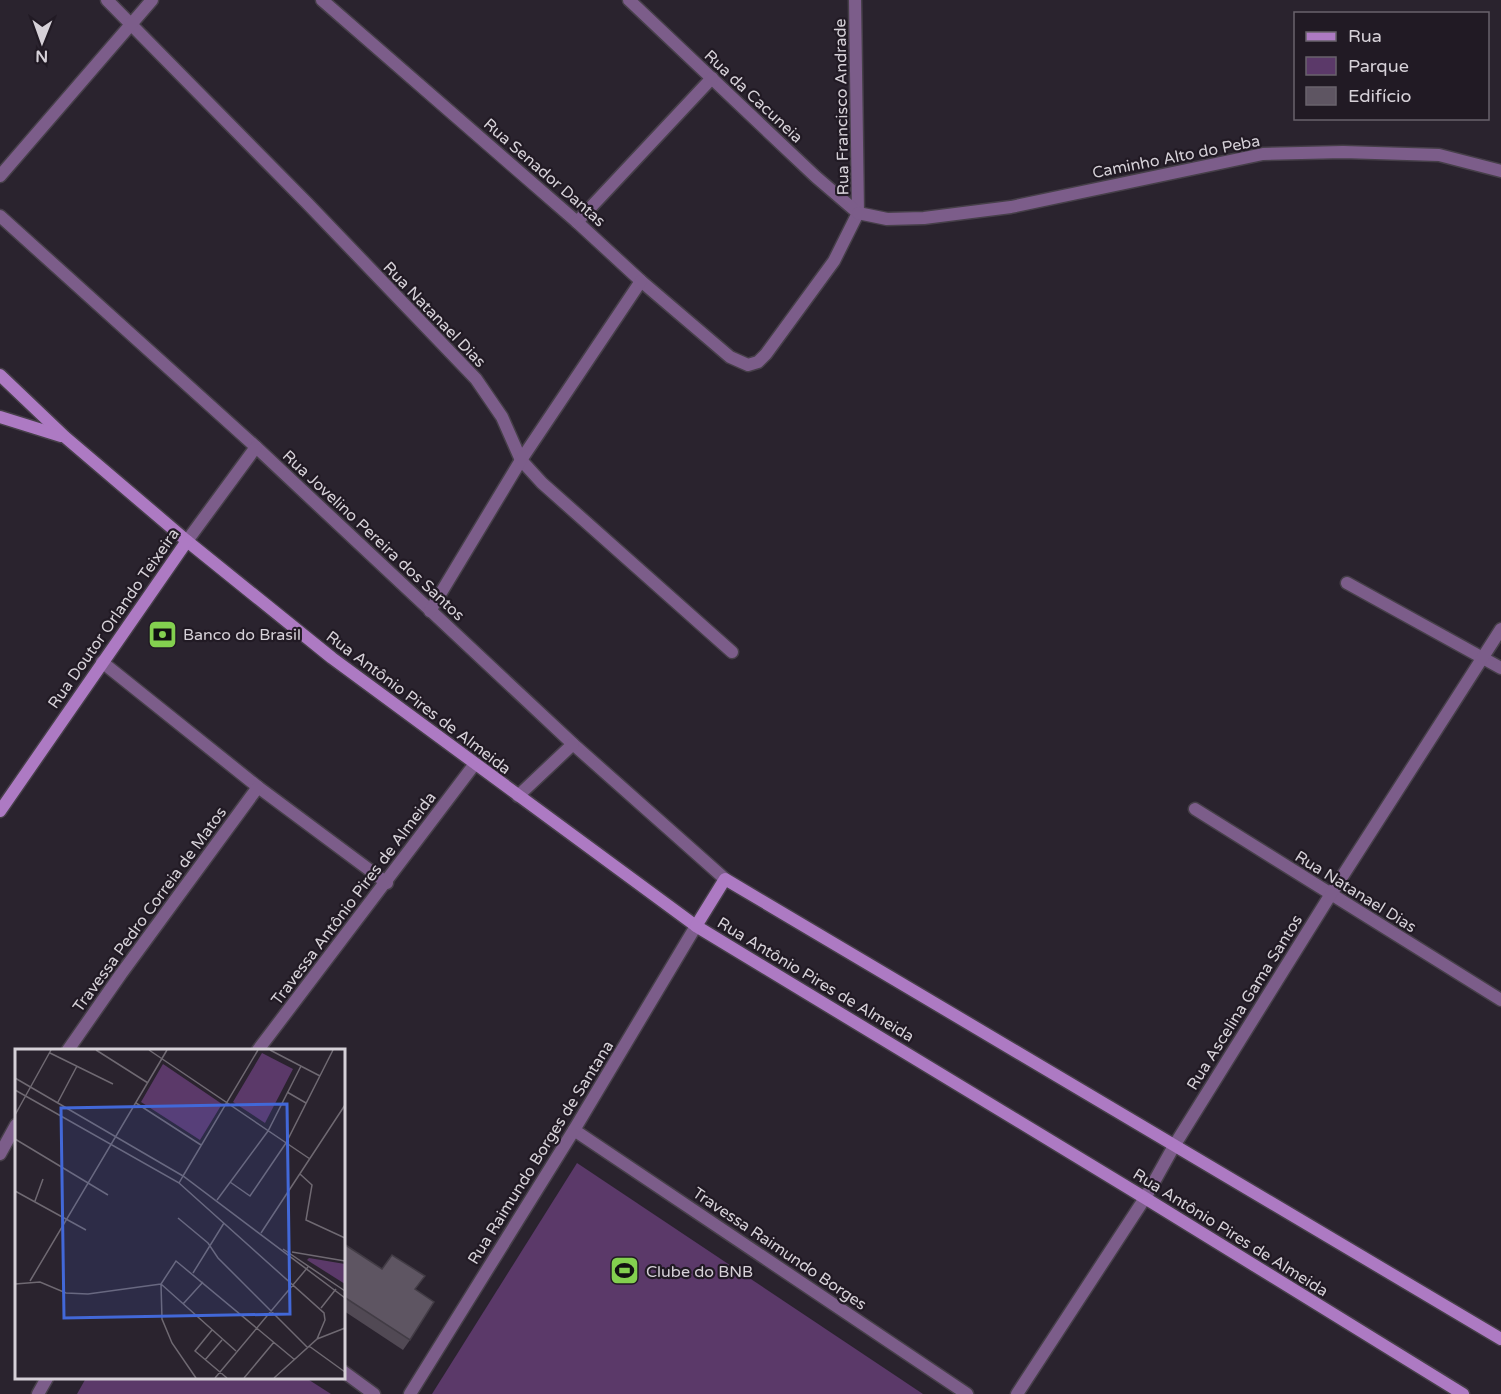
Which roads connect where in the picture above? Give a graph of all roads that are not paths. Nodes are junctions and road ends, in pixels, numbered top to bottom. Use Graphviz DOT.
graph roads {
  1 [pos="107,0"];
  2 [pos="152,0"];
  3 [pos="322,0"];
  4 [pos="629,0"];
  5 [pos="855,0"];
  6 [pos="131,26"];
  7 [pos="712,78"];
  8 [pos="1501,171"];
  9 [pos="0,176"];
  10 [pos="858,213"];
  11 [pos="0,216"];
  12 [pos="577,222"];
  13 [pos="641,281"];
  14 [pos="0,375"];
  15 [pos="0,417"];
  16 [pos="65,437"];
  17 [pos="256,447"];
  18 [pos="521,460"];
  19 [pos="187,541"];
  20 [pos="1347,583"];
  21 [pos="430,611"];
  22 [pos="1501,629"];
  23 [pos="732,652"];
  24 [pos="1484,657"];
  25 [pos="102,662"];
  26 [pos="1501,668"];
  27 [pos="573,744"];
  28 [pos="474,765"];
  29 [pos="258,787"];
  30 [pos="518,796"];
  31 [pos="1195,809"];
  32 [pos="0,811"];
  33 [pos="725,879"];
  34 [pos="387,883"];
  35 [pos="1331,894"];
  36 [pos="696,927"];
  37 [pos="1501,1000"];
  38 [pos="69,1049"];
  39 [pos="259,1049"];
  40 [pos="574,1130"];
  41 [pos="11,1132"];
  42 [pos="1174,1146"];
  43 [pos="0,1154"];
  44 [pos="1145,1198"];
  45 [pos="1501,1339"];
  46 [pos="345,1373"];
  47 [pos="46,1379"];
  48 [pos="38,1394"];
  49 [pos="374,1394"];
  50 [pos="410,1394"];
  51 [pos="967,1394"];
  52 [pos="1017,1394"];
  53 [pos="1463,1394"];
  1 -- 6 [label="street, Rua Natanael Dias"];
  2 -- 6 [label="street"];
  3 -- 12 [label="street, Rua Senador Dantas"];
  4 -- 7 [label="street, Rua da Cacuneia"];
  5 -- 10 [label="street, Rua Francisco Andrade"];
  6 -- 9 [label="street"];
  6 -- 18 [label="street, Rua Natanael Dias"];
  7 -- 10 [label="street, Rua da Cacuneia"];
  7 -- 12 [label="street"];
  8 -- 10 [label="street, Caminho Alto do Peba"];
  10 -- 13 [label="street, Rua Senador Dantas"];
  11 -- 17 [label="street, Rua Jovelino Pereira dos Santos"];
  12 -- 13 [label="street, Rua Senador Dantas"];
  13 -- 18 [label="street"];
  14 -- 16 [label="main road, Rua Antônio Pires de Almeida"];
  15 -- 16 [label="main road"];
  16 -- 19 [label="main road, Rua Antônio Pires de Almeida"];
  17 -- 19 [label="street, Rua Doutor Orlando Teixeira"];
  17 -- 21 [label="street, Rua Jovelino Pereira dos Santos"];
  18 -- 21 [label="street"];
  18 -- 23 [label="street, Rua Natanael Dias"];
  19 -- 25 [label="main road, Rua Doutor Orlando Teixeira"];
  19 -- 28 [label="main road, Rua Antônio Pires de Almeida"];
  20 -- 24 [label="street"];
  21 -- 27 [label="street, Rua Jovelino Pereira dos Santos"];
  22 -- 24 [label="street, Rua Ascelina Gama Santos"];
  24 -- 26 [label="street"];
  24 -- 35 [label="street, Rua Ascelina Gama Santos"];
  25 -- 29 [label="street"];
  25 -- 32 [label="main road, Rua Doutor Orlando Teixeira"];
  27 -- 30 [label="street"];
  27 -- 33 [label="street, Rua Jovelino Pereira dos Santos"];
  28 -- 30 [label="main road, Rua Antônio Pires de Almeida"];
  28 -- 34 [label="street, Travessa Antônio Pires de Almeida"];
  29 -- 34 [label="street"];
  29 -- 38 [label="street, Travessa Pedro Correia de Matos"];
  30 -- 36 [label="main road, Rua Antônio Pires de Almeida"];
  31 -- 35 [label="street, Rua Natanael Dias"];
  33 -- 36 [label="main road"];
  33 -- 42 [label="main road"];
  34 -- 39 [label="street, Travessa Antônio Pires de Almeida"];
  35 -- 37 [label="street, Rua Natanael Dias"];
  35 -- 42 [label="street, Rua Ascelina Gama Santos"];
  36 -- 40 [label="street, Rua Raimundo Borges de Santana"];
  36 -- 44 [label="main road, Rua Antônio Pires de Almeida"];
  40 -- 50 [label="street, Rua Raimundo Borges de Santana"];
  40 -- 51 [label="street, Travessa Raimundo Borges"];
  41 -- 43 [label="street"];
  42 -- 44 [label="street, Rua Ascelina Gama Santos"];
  42 -- 45 [label="main road"];
  44 -- 52 [label="street, Rua Ascelina Gama Santos"];
  44 -- 53 [label="main road, Rua Antônio Pires de Almeida"];
  46 -- 49 [label="street"];
  47 -- 48 [label="street"];
}
